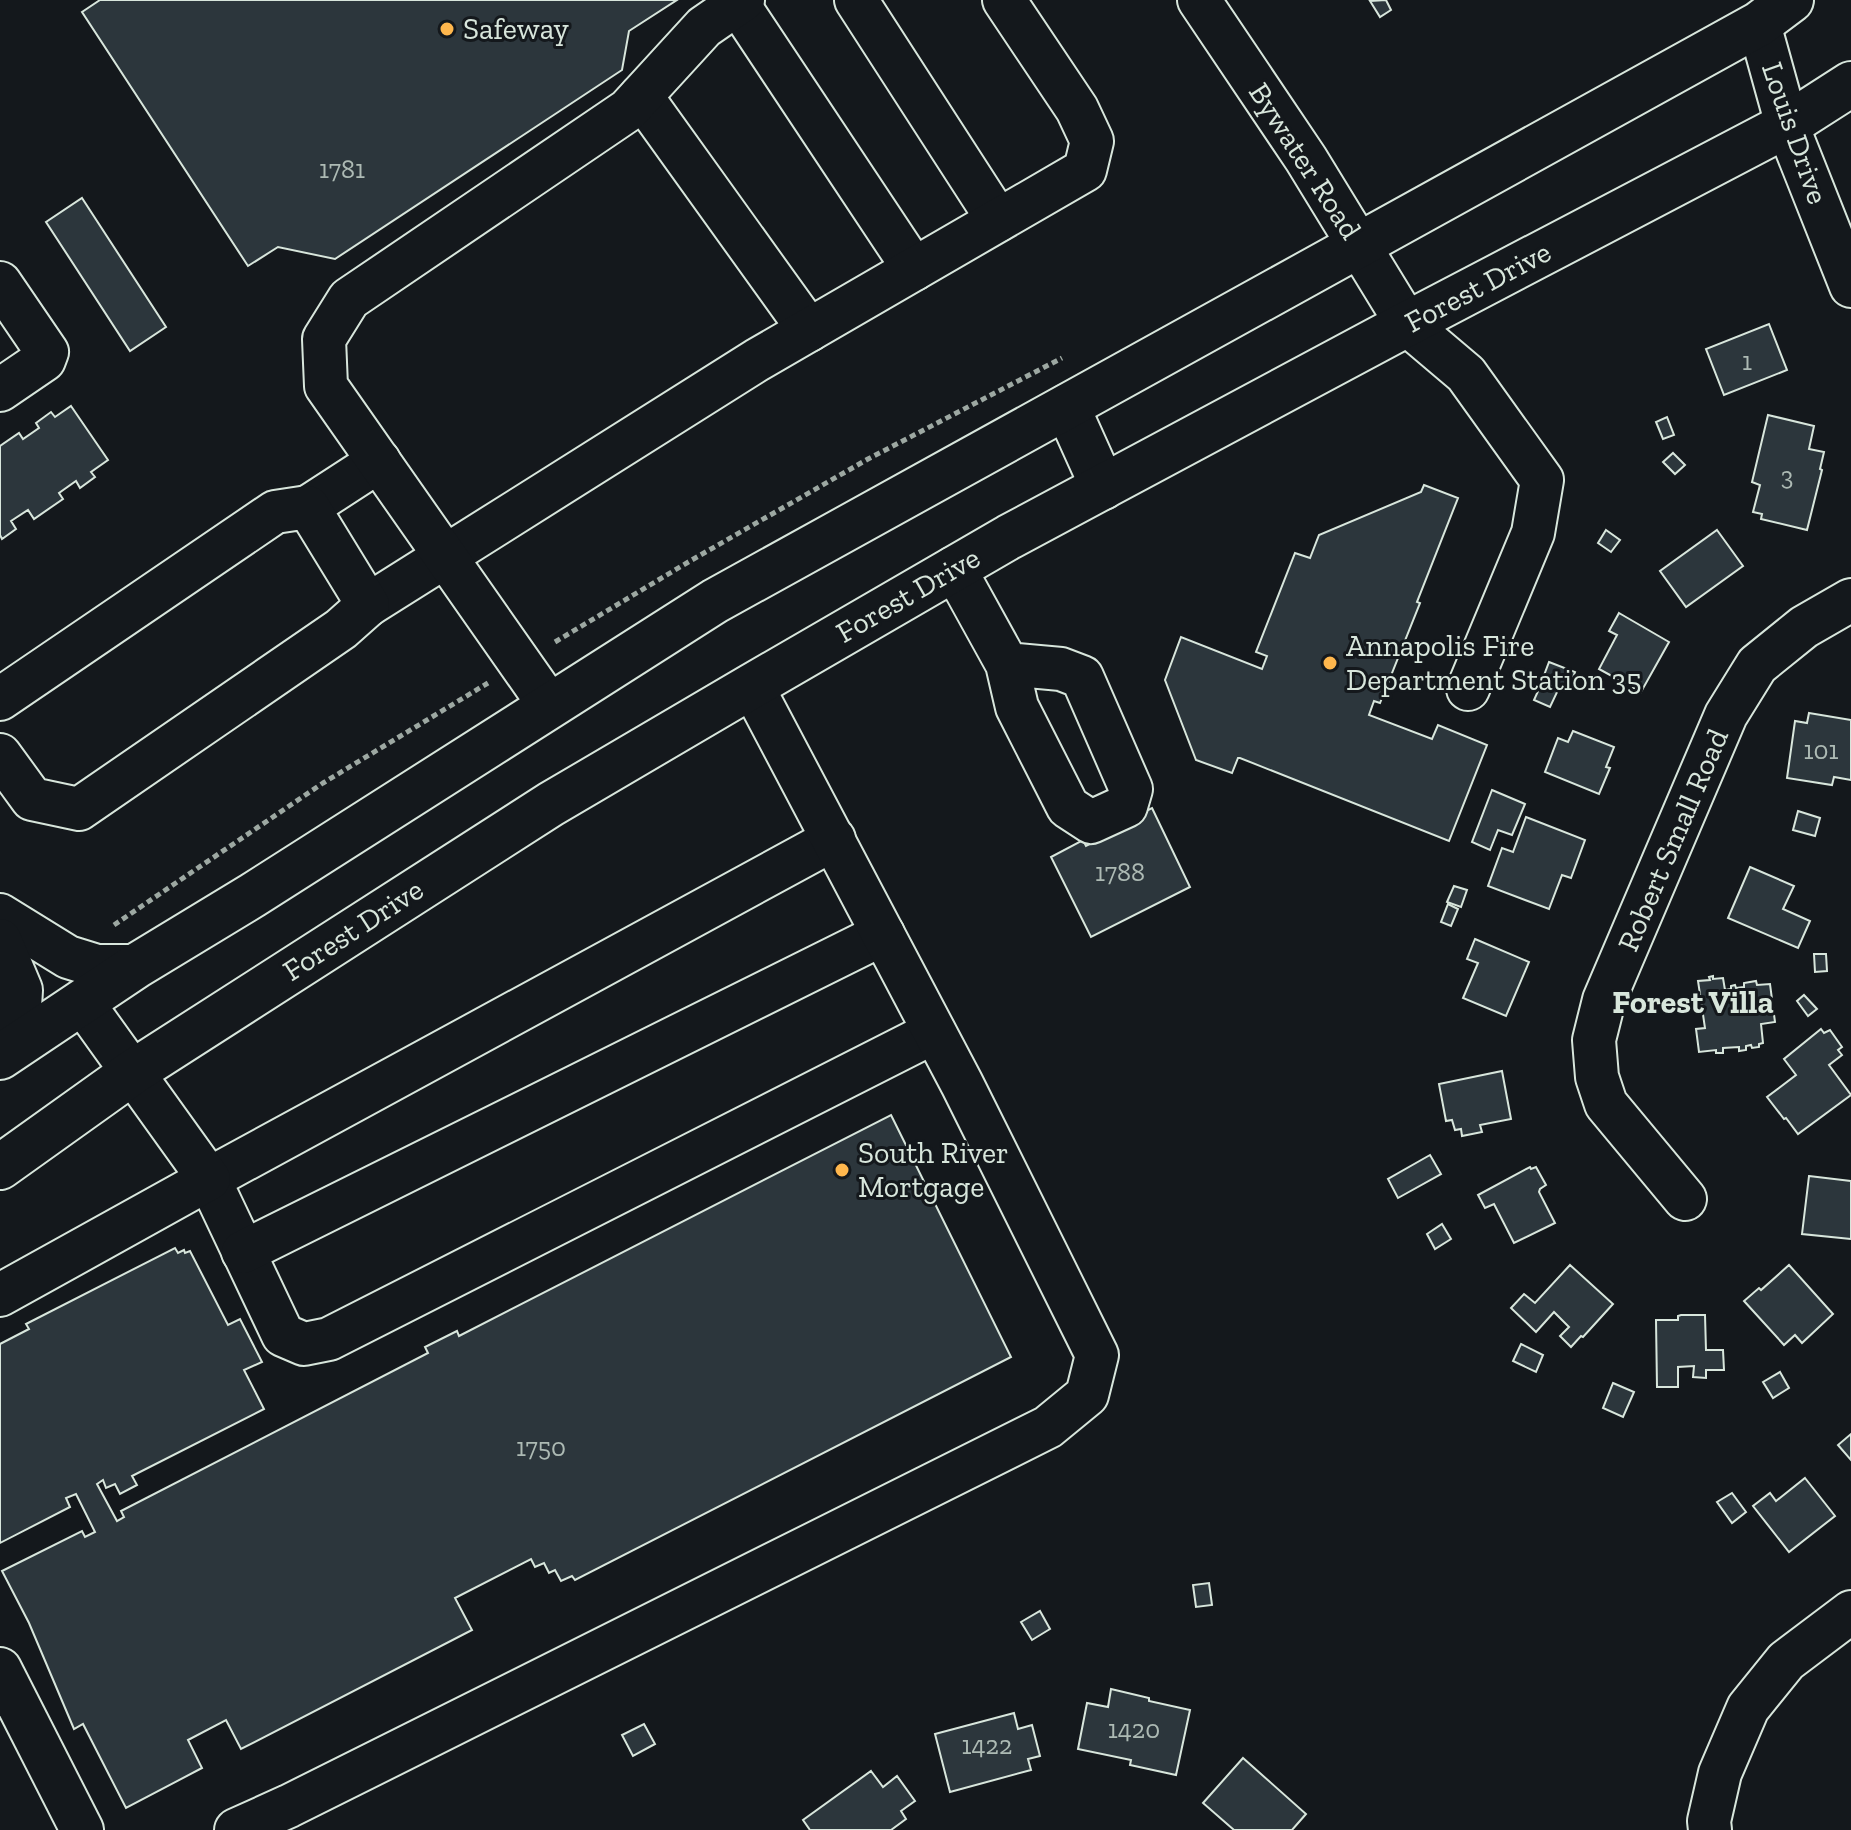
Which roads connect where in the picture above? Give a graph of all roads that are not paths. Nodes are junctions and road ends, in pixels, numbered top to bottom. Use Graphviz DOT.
graph roads {
  1 [pos="856,0"];
  2 [pos="1004,0"];
  3 [pos="1199,0"];
  4 [pos="740,2"];
  5 [pos="1775,12"];
  6 [pos="1851,84"];
  7 [pos="641,96"];
  8 [pos="1787,125"];
  9 [pos="998,220"];
  10 [pos="1360,245"];
  11 [pos="914,269"];
  12 [pos="0,283"];
  13 [pos="1851,286"];
  14 [pos="1407,324"];
  15 [pos="809,330"];
  16 [pos="0,390"];
  17 [pos="1067,407"];
  18 [pos="379,461"];
  19 [pos="1103,487"];
  20 [pos="308,507"];
  21 [pos="445,555"];
  22 [pos="954,568"];
  23 [pos="1851,600"];
  24 [pos="368,605"];
  25 [pos="1007,664"];
  26 [pos="752,686"];
  27 [pos="1468,689"];
  28 [pos="0,699"];
  29 [pos="550,706"];
  30 [pos="0,755"];
  31 [pos="834,839"];
  32 [pos="0,915"];
  33 [pos="883,934"];
  34 [pos="0,940"];
  35 [pos="136,966"];
  36 [pos="82,1002"];
  37 [pos="934,1032"];
  38 [pos="2,1055"];
  39 [pos="133,1072"];
  40 [pos="0,1167"];
  41 [pos="209,1179"];
  42 [pos="1685,1199"];
  43 [pos="243,1252"];
  44 [pos="0,1295"];
  45 [pos="1845,1632"];
  46 [pos="0,1669"];
  47 [pos="82,1830"];
  48 [pos="236,1830"];
  49 [pos="1710,1830"];
  1 -- 9 [label="street"];
  2 -- 9 [label="street"];
  3 -- 10 [label="street, Bywater Road"];
  4 -- 7 [label="street"];
  4 -- 11 [label="street"];
  5 -- 8 [label="street, Louis Drive"];
  5 -- 10 [label="main road"];
  6 -- 8 [label="main road, Forest Drive"];
  7 -- 15 [label="street"];
  7 -- 18 [label="street"];
  8 -- 13 [label="street, Louis Drive"];
  8 -- 14 [label="main road, Forest Drive"];
  9 -- 11 [label="street"];
  10 -- 14 [label="street, Bywater Road"];
  10 -- 17 [label="main road"];
  11 -- 15 [label="street"];
  12 -- 16 [label="street"];
  14 -- 19 [label="main road, Forest Drive"];
  14 -- 27 [label="street, Bywater Road"];
  15 -- 21 [label="street"];
  17 -- 19 [label="main road"];
  17 -- 29 [label="main road"];
  18 -- 20 [label="street"];
  18 -- 21 [label="street"];
  19 -- 22 [label="main road, Forest Drive"];
  20 -- 24 [label="street"];
  20 -- 28 [label="street"];
  21 -- 24 [label="street"];
  21 -- 29 [label="street"];
  22 -- 25 [label="street"];
  22 -- 26 [label="main road, Forest Drive"];
  23 -- 42 [label="street, Robert Small Road"];
  24 -- 30 [label="street"];
  26 -- 31 [label="street"];
  26 -- 39 [label="main road, Forest Drive"];
  29 -- 35 [label="main road"];
  31 -- 33 [label="street"];
  31 -- 41 [label="street"];
  32 -- 35 [label="street"];
  33 -- 37 [label="street"];
  33 -- 43 [label="street"];
  34 -- 38 [label="street"];
  35 -- 36 [label="main road"];
  36 -- 38 [label="main road"];
  36 -- 39 [label="street"];
  37 -- 43 [label="street"];
  37 -- 48 [label="street"];
  39 -- 40 [label="main road, Forest Drive"];
  39 -- 41 [label="street"];
  41 -- 43 [label="street"];
  41 -- 44 [label="street"];
  45 -- 49 [label="street"];
  46 -- 47 [label="street"];
}
